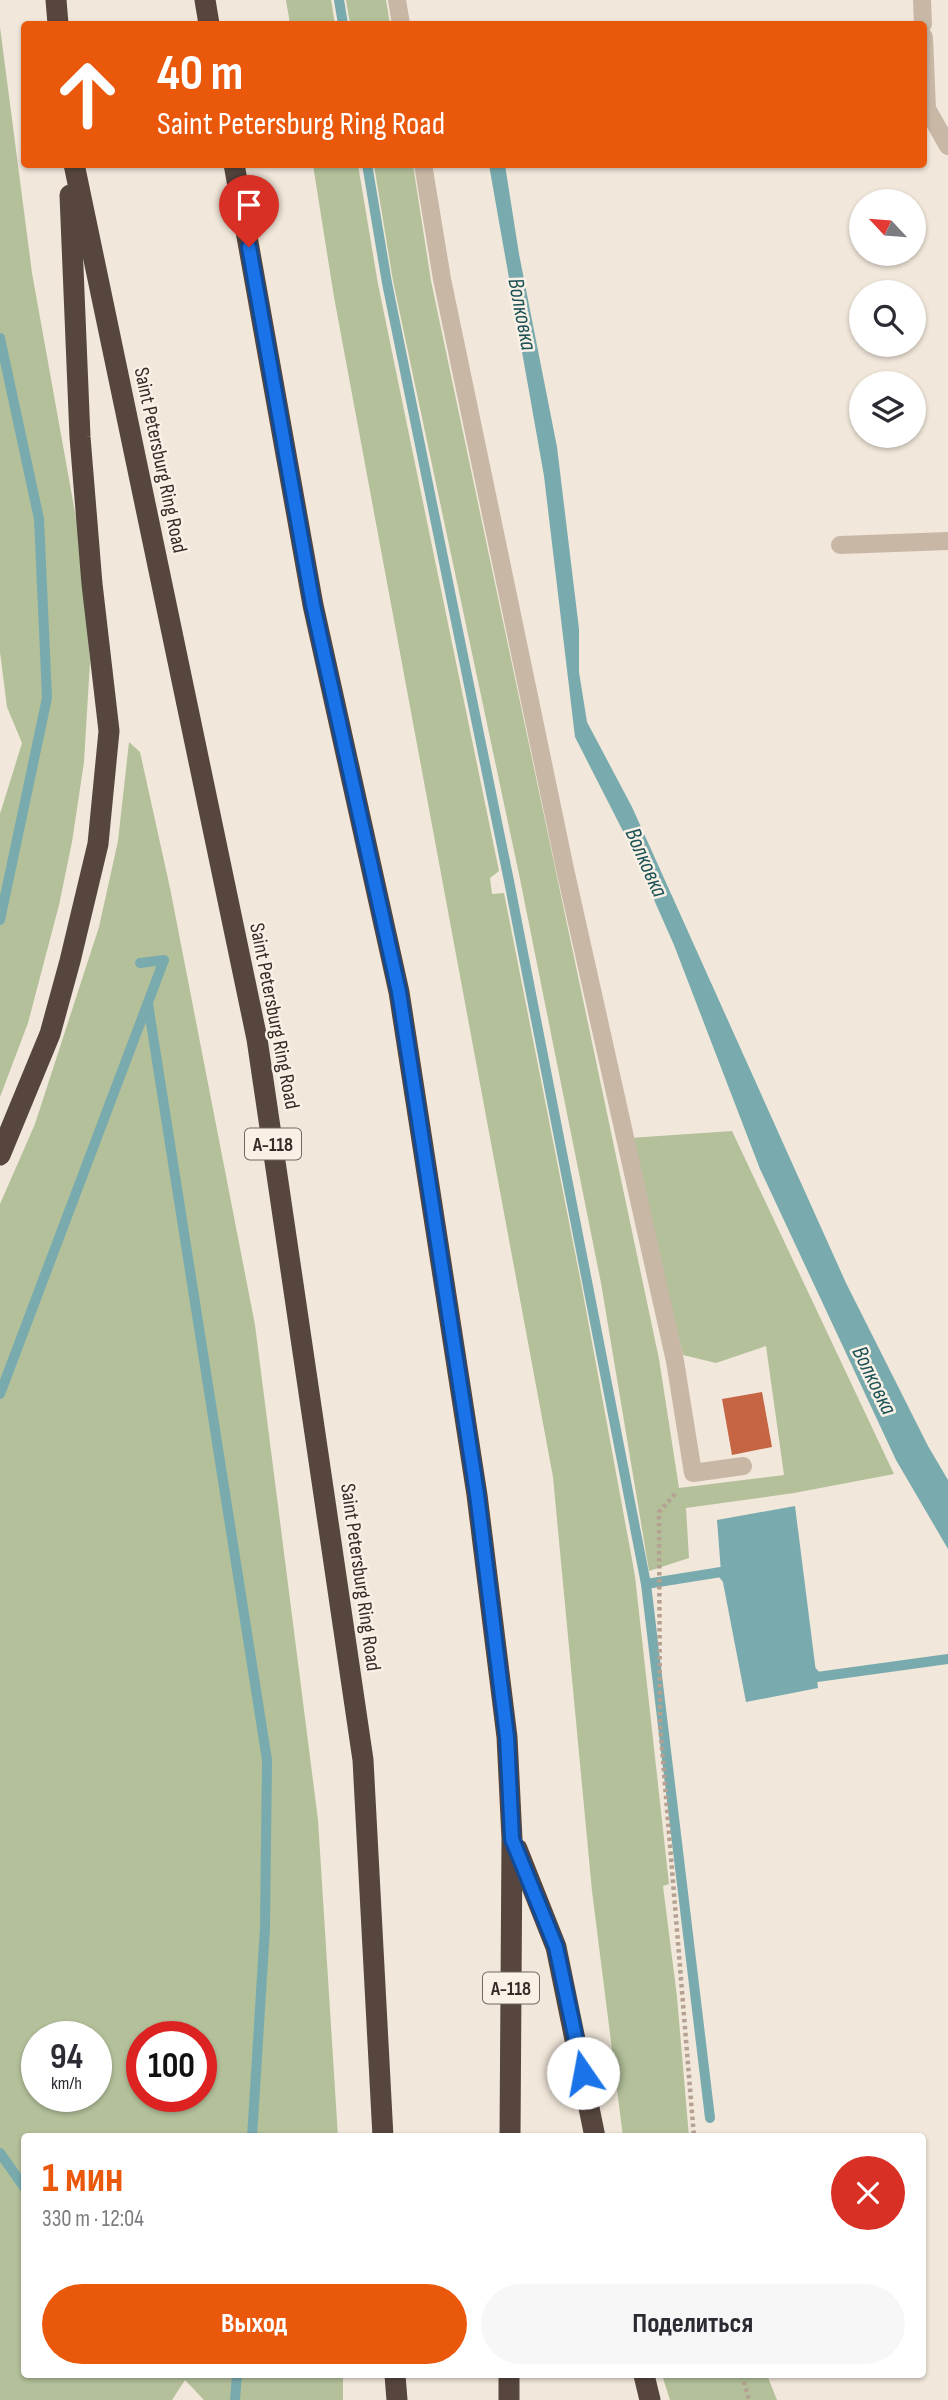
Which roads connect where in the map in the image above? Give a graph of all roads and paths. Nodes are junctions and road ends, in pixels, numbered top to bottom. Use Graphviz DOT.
graph roads {
  1 [pos="56,0"];
  2 [pos="205,0"];
  3 [pos="397,0"];
  4 [pos="922,0"];
  5 [pos="58,21"];
  6 [pos="208,21"];
  7 [pos="400,21"];
  8 [pos="923,21"];
  9 [pos="927,91"];
  10 [pos="948,146"];
  11 [pos="71,168"];
  12 [pos="72,168"];
  13 [pos="235,168"];
  14 [pos="424,168"];
  15 [pos="948,541"];
  16 [pos="841,545"];
  17 [pos="0,1155"];
  18 [pos="743,1466"];
  19 [pos="693,1473"];
  20 [pos="512,1839"];
  21 [pos="383,2133"];
  22 [pos="510,2133"];
  23 [pos="594,2133"];
  24 [pos="694,2133"];
  25 [pos="395,2378"];
  26 [pos="509,2378"];
  27 [pos="645,2378"];
  28 [pos="743,2378"];
  29 [pos="397,2400"];
  30 [pos="509,2400"];
  31 [pos="650,2400"];
  32 [pos="749,2400"];
  1 -- 5 [label="highway"];
  2 -- 6 [label="highway"];
  3 -- 7 [label="lane"];
  4 -- 8 [label="lane"];
  9 -- 10 [label="lane"];
  11 -- 17 [label="highway"];
  12 -- 21 [label="highway, Saint Petersburg Ring Road / А-118"];
  13 -- 20 [label="highway, А-118"];
  14 -- 19 [label="lane"];
  15 -- 16 [label="lane"];
  18 -- 19 [label="lane"];
  19 -- 24 [label="path"];
  20 -- 22 [label="highway, А-118"];
  20 -- 23 [label="highway"];
  25 -- 29 [label="highway"];
  26 -- 30 [label="highway"];
  27 -- 31 [label="highway"];
  28 -- 32 [label="path"];
}
